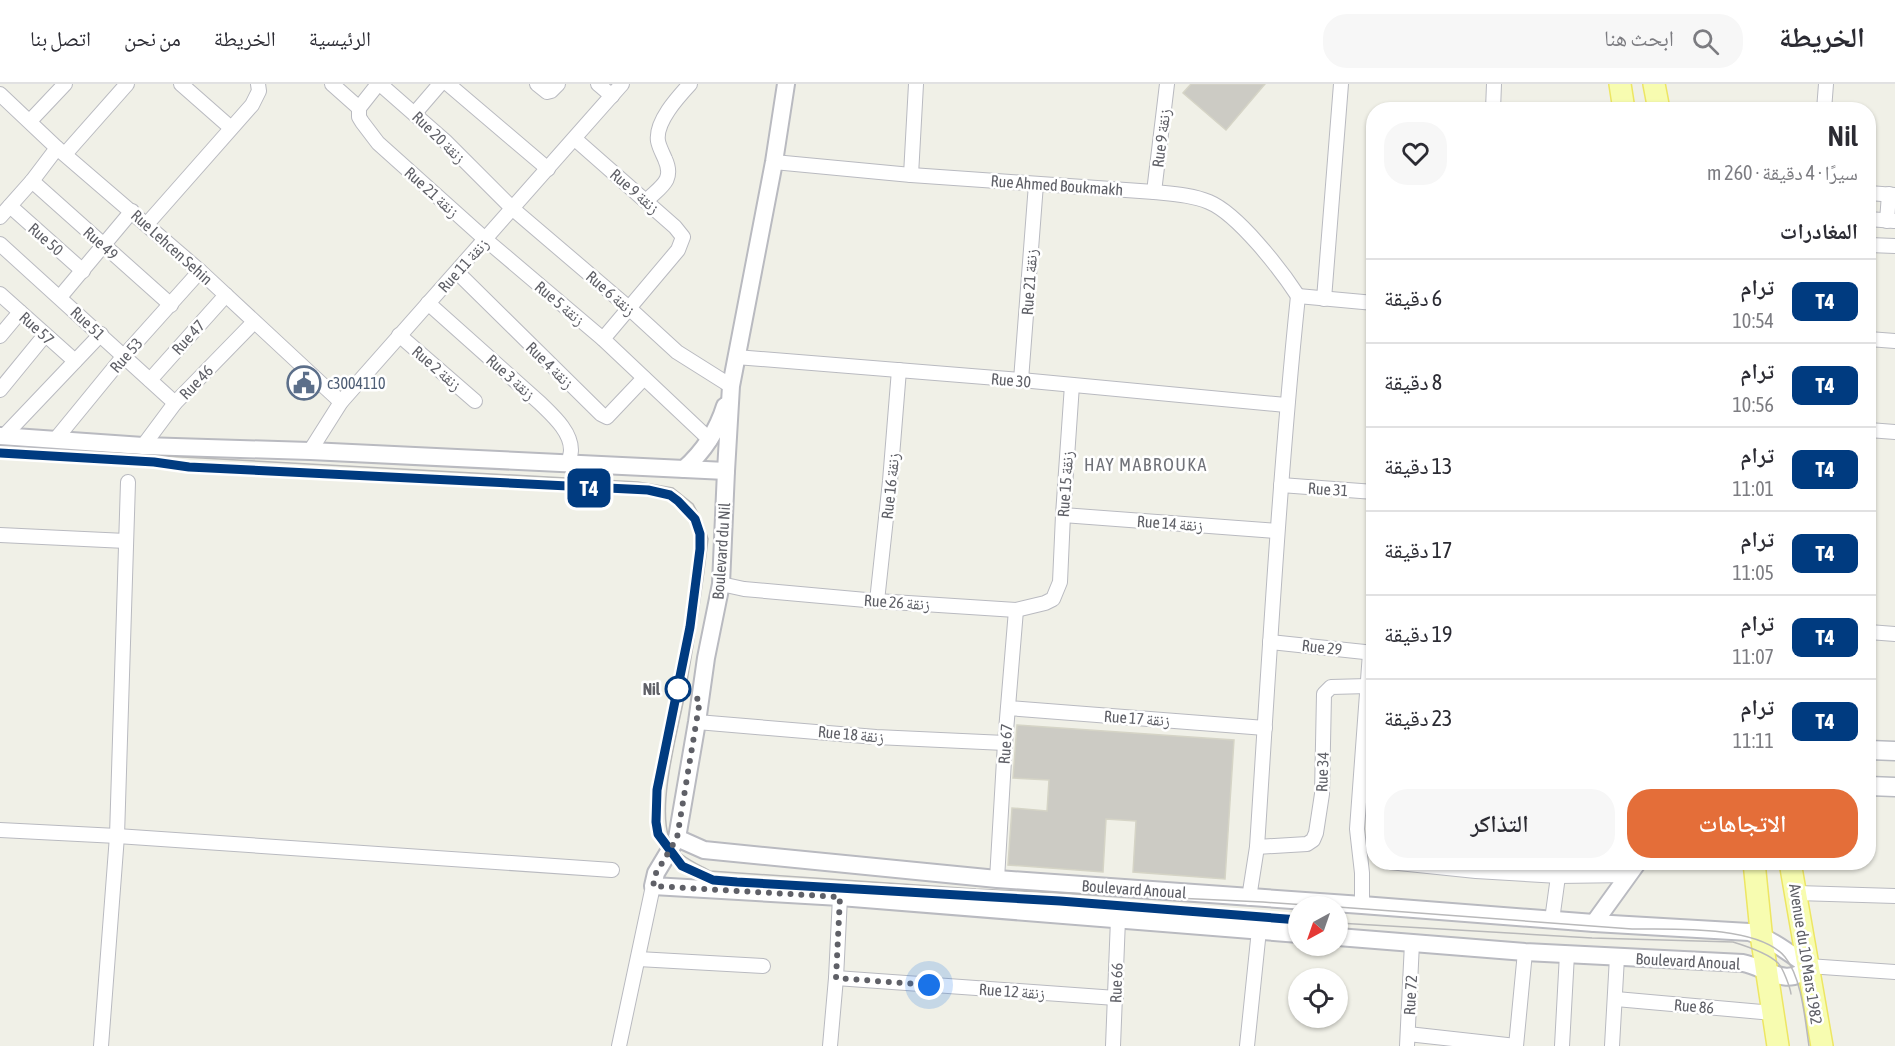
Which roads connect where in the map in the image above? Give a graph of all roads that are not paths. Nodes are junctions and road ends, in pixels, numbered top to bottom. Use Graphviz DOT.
graph roads {
  1 [pos="65,84"];
  2 [pos="127,84"];
  3 [pos="181,84"];
  4 [pos="258,84"];
  5 [pos="332,84"];
  6 [pos="379,84"];
  7 [pos="440,84"];
  8 [pos="448,84"];
  9 [pos="537,84"];
  10 [pos="558,84"];
  11 [pos="598,84"];
  12 [pos="622,84"];
  13 [pos="690,84"];
  14 [pos="786,84"];
  15 [pos="916,84"];
  16 [pos="1167,84"];
  17 [pos="1341,84"];
  18 [pos="1494,84"];
  19 [pos="1620,84"];
  20 [pos="1654,84"];
  21 [pos="1826,84"];
  22 [pos="0,94"];
  23 [pos="612,96"];
  24 [pos="1493,102"];
  25 [pos="1623,102"];
  26 [pos="1657,102"];
  27 [pos="1825,102"];
  28 [pos="359,108"];
  29 [pos="415,113"];
  30 [pos="30,121"];
  31 [pos="231,128"];
  32 [pos="575,139"];
  33 [pos="62,151"];
  34 [pos="774,162"];
  35 [pos="548,168"];
  36 [pos="911,175"];
  37 [pos="32,181"];
  38 [pos="1036,184"];
  39 [pos="1154,192"];
  40 [pos="495,193"];
  41 [pos="1876,193"];
  42 [pos="1892,194"];
  43 [pos="646,201"];
  44 [pos="513,210"];
  45 [pos="132,211"];
  46 [pos="5,212"];
  47 [pos="1876,220"];
  48 [pos="1891,221"];
  49 [pos="147,224"];
  50 [pos="485,239"];
  51 [pos="0,244"];
  52 [pos="1876,245"];
  53 [pos="104,246"];
  54 [pos="1895,246"];
  55 [pos="83,271"];
  56 [pos="200,271"];
  57 [pos="457,272"];
  58 [pos="0,294"];
  59 [pos="226,295"];
  60 [pos="1298,296"];
  61 [pos="60,297"];
  62 [pos="1323,299"];
  63 [pos="1366,302"];
  64 [pos="428,303"];
  65 [pos="171,305"];
  66 [pos="629,308"];
  67 [pos="20,312"];
  68 [pos="254,322"];
  69 [pos="101,334"];
  70 [pos="45,335"];
  71 [pos="399,335"];
  72 [pos="0,336"];
  73 [pos="603,339"];
  74 [pos="1876,340"];
  75 [pos="1895,341"];
  76 [pos="123,357"];
  77 [pos="736,357"];
  78 [pos="75,361"];
  79 [pos="899,370"];
  80 [pos="644,378"];
  81 [pos="150,380"];
  82 [pos="1021,380"];
  83 [pos="1072,385"];
  84 [pos="731,386"];
  85 [pos="0,390"];
  86 [pos="475,401"];
  87 [pos="341,402"];
  88 [pos="175,403"];
  89 [pos="1286,405"];
  90 [pos="1876,431"];
  91 [pos="1895,432"];
  92 [pos="2,436"];
  93 [pos="55,440"];
  94 [pos="710,440"];
  95 [pos="143,446"];
  96 [pos="310,451"];
  97 [pos="568,464"];
  98 [pos="684,470"];
  99 [pos="726,471"];
  100 [pos="128,482"];
  101 [pos="1281,485"];
  102 [pos="1366,491"];
  103 [pos="1063,515"];
  104 [pos="1276,531"];
  105 [pos="0,535"];
  106 [pos="126,541"];
  107 [pos="1060,582"];
  108 [pos="722,584"];
  109 [pos="878,601"];
  110 [pos="1016,610"];
  111 [pos="1876,633"];
  112 [pos="1895,634"];
  113 [pos="1270,642"];
  114 [pos="1366,652"];
  115 [pos="1366,686"];
  116 [pos="1008,708"];
  117 [pos="697,722"];
  118 [pos="1265,728"];
  119 [pos="1005,743"];
  120 [pos="1876,750"];
  121 [pos="1895,751"];
  122 [pos="1366,767"];
  123 [pos="1876,786"];
  124 [pos="1895,787"];
  125 [pos="0,830"];
  126 [pos="117,836"];
  127 [pos="677,838"];
  128 [pos="1257,847"];
  129 [pos="1366,857"];
  130 [pos="1366,869"];
  131 [pos="612,870"];
  132 [pos="1466,870"];
  133 [pos="1518,870"];
  134 [pos="1560,870"];
  135 [pos="1632,870"];
  136 [pos="1755,870"];
  137 [pos="1793,870"];
  138 [pos="997,879"];
  139 [pos="653,886"];
  140 [pos="1797,893"];
  141 [pos="1895,896"];
  142 [pos="840,897"];
  143 [pos="1249,898"];
  144 [pos="1362,905"];
  145 [pos="1118,919"];
  146 [pos="1552,920"];
  147 [pos="1594,923"];
  148 [pos="1259,930"];
  149 [pos="1288,933"];
  150 [pos="1761,935"];
  151 [pos="1348,938"];
  152 [pos="1412,943"];
  153 [pos="1525,952"];
  154 [pos="1568,954"];
  155 [pos="1617,957"];
  156 [pos="638,959"];
  157 [pos="763,966"];
  158 [pos="1808,966"];
  159 [pos="1767,971"];
  160 [pos="1895,972"];
  161 [pos="836,978"];
  162 [pos="1116,998"];
  163 [pos="1616,999"];
  164 [pos="1773,1013"];
  165 [pos="1407,1040"];
  166 [pos="1466,1043"];
  167 [pos="101,1046"];
  168 [pos="618,1046"];
  169 [pos="830,1046"];
  170 [pos="1113,1046"];
  171 [pos="1247,1046"];
  172 [pos="1516,1046"];
  173 [pos="1562,1046"];
  174 [pos="1612,1046"];
  175 [pos="1778,1046"];
  176 [pos="1822,1046"];
  1 -- 30 [label="street"];
  2 -- 33 [label="street"];
  3 -- 31 [label="street"];
  4 -- 31 [label="street"];
  5 -- 28 [label="street"];
  6 -- 28 [label="street"];
  6 -- 29 [label="street, Rue 20 زنقة"];
  7 -- 29 [label="street"];
  8 -- 35 [label="street"];
  9 -- 10 [label="street"];
  11 -- 23 [label="street"];
  12 -- 23 [label="street, Rue 11 زنقة"];
  13 -- 43 [label="street"];
  14 -- 34 [label="street, Boulevard du Nil"];
  15 -- 36 [label="street"];
  16 -- 39 [label="street, Rue 9 زنقة"];
  17 -- 62 [label="street"];
  18 -- 24 [label="street"];
  19 -- 25 [label="main road"];
  20 -- 26 [label="main road"];
  21 -- 27 [label="street"];
  22 -- 30 [label="street, Rue Lehcen Sehin"];
  23 -- 32 [label="street, Rue 11 زنقة"];
  28 -- 50 [label="street, Rue 21 زنقة"];
  29 -- 40 [label="street, Rue 20 زنقة"];
  30 -- 33 [label="street, Rue Lehcen Sehin"];
  31 -- 49 [label="street"];
  32 -- 35 [label="street, Rue 11 زنقة"];
  32 -- 43 [label="street, Rue 9 زنقة"];
  33 -- 37 [label="street"];
  33 -- 45 [label="street, Rue Lehcen Sehin"];
  34 -- 36 [label="street, Rue Ahmed Boukmakh"];
  34 -- 77 [label="street, Boulevard du Nil"];
  35 -- 44 [label="street, Rue 11 زنقة"];
  36 -- 38 [label="street, Rue Ahmed Boukmakh"];
  37 -- 46 [label="street"];
  37 -- 53 [label="street, Rue 49"];
  38 -- 39 [label="street, Rue Ahmed Boukmakh"];
  38 -- 82 [label="street, Rue 21 زنقة"];
  39 -- 60 [label="street, Rue Ahmed Boukmakh"];
  40 -- 44 [label="street, Rue 6 زنقة"];
  41 -- 42 [label="street"];
  42 -- 48 [label="street"];
  43 -- 66 [label="street, Rue 9 زنقة"];
  44 -- 50 [label="street, Rue 11 زنقة"];
  44 -- 66 [label="street, Rue 6 زنقة"];
  45 -- 49 [label="street, Rue Lehcen Sehin"];
  45 -- 53 [label="street"];
  46 -- 55 [label="street, Rue 50"];
  47 -- 48 [label="street"];
  49 -- 56 [label="street, Rue Lehcen Sehin"];
  50 -- 57 [label="street, Rue 11 زنقة"];
  50 -- 73 [label="street, Rue 5 زنقة"];
  51 -- 61 [label="street, Rue 51"];
  52 -- 54 [label="street"];
  53 -- 55 [label="street"];
  53 -- 65 [label="street, Rue 49"];
  55 -- 61 [label="street"];
  56 -- 59 [label="street, Rue Lehcen Sehin"];
  56 -- 65 [label="street, Rue 53"];
  57 -- 64 [label="street, Rue 11 زنقة"];
  57 -- 80 [label="street, Rue 4 زنقة"];
  58 -- 67 [label="street, Rue 57"];
  59 -- 68 [label="street, Rue Lehcen Sehin"];
  59 -- 81 [label="street, Rue 47"];
  60 -- 62 [label="street"];
  60 -- 89 [label="street"];
  61 -- 69 [label="street, Rue 51"];
  62 -- 63 [label="street"];
  64 -- 71 [label="street, Rue 11 زنقة"];
  64 -- 97 [label="street, Rue 3 زنقة"];
  65 -- 76 [label="street, Rue 53"];
  66 -- 73 [label="street"];
  66 -- 84 [label="street, Rue 6 زنقة"];
  67 -- 70 [label="street, Rue 57"];
  67 -- 72 [label="street"];
  68 -- 87 [label="street, Rue Lehcen Sehin"];
  68 -- 88 [label="street, Rue 46"];
  69 -- 76 [label="street, Rue 51"];
  69 -- 78 [label="street, Rue 53"];
  70 -- 78 [label="street, Rue 57"];
  70 -- 85 [label="street"];
  71 -- 86 [label="street, Rue 2 زنقة"];
  71 -- 87 [label="street, Rue 11 زنقة"];
  73 -- 80 [label="street, Rue 5 زنقة"];
  74 -- 75 [label="street"];
  76 -- 81 [label="street, Rue 51"];
  76 -- 93 [label="street, Rue 53"];
  77 -- 79 [label="street, Rue 30"];
  77 -- 84 [label="street, Boulevard du Nil"];
  78 -- 92 [label="street, Rue 53"];
  79 -- 82 [label="street, Rue 30"];
  79 -- 109 [label="street, Rue 16 زنقة"];
  80 -- 94 [label="street, Rue 5 زنقة"];
  81 -- 88 [label="street, Rue 51"];
  82 -- 83 [label="street, Rue 30"];
  83 -- 89 [label="street, Rue 30"];
  83 -- 103 [label="street, Rue 15 زنقة"];
  84 -- 94 [label="street"];
  84 -- 99 [label="street, Boulevard du Nil"];
  87 -- 96 [label="street, Rue 11 زنقة"];
  88 -- 95 [label="street, Rue 46"];
  89 -- 101 [label="street"];
  90 -- 91 [label="street"];
  92 -- 93 [label="street"];
  93 -- 95 [label="street"];
  94 -- 98 [label="street"];
  95 -- 96 [label="street"];
  96 -- 97 [label="street"];
  97 -- 98 [label="street"];
  98 -- 99 [label="street"];
  99 -- 108 [label="street, Boulevard du Nil"];
  100 -- 106 [label="street"];
  101 -- 102 [label="street, Rue 31"];
  101 -- 104 [label="street"];
  103 -- 104 [label="street, Rue 14 زنقة"];
  103 -- 107 [label="street, Rue 15 زنقة"];
  104 -- 113 [label="street"];
  105 -- 106 [label="street"];
  106 -- 126 [label="street"];
  107 -- 110 [label="street, Rue 26 زنقة"];
  108 -- 109 [label="street, Rue 26 زنقة"];
  108 -- 117 [label="street, Boulevard du Nil"];
  109 -- 110 [label="street, Rue 26 زنقة"];
  110 -- 116 [label="street, Rue 67"];
  111 -- 112 [label="street"];
  113 -- 114 [label="street, Rue 29"];
  113 -- 118 [label="street"];
  115 -- 128 [label="street, Rue 34"];
  116 -- 118 [label="street, Rue 17 زنقة"];
  116 -- 119 [label="street, Rue 67"];
  117 -- 119 [label="street, Rue 18 زنقة"];
  117 -- 127 [label="street, Boulevard du Nil"];
  118 -- 128 [label="street"];
  119 -- 138 [label="street, Rue 67"];
  120 -- 121 [label="main road"];
  122 -- 129 [label="street"];
  123 -- 124 [label="main road"];
  125 -- 126 [label="street"];
  126 -- 131 [label="street"];
  126 -- 167 [label="street"];
  127 -- 138 [label="street, Boulevard Anoual"];
  127 -- 139 [label="street, Boulevard du Nil"];
  128 -- 143 [label="street"];
  130 -- 144 [label="street"];
  132 -- 133 [label="street"];
  134 -- 146 [label="street"];
  135 -- 147 [label="street"];
  136 -- 150 [label="main road"];
  137 -- 140 [label="main road, Avenue du 10 Mars 1982"];
  138 -- 143 [label="street, Boulevard Anoual"];
  139 -- 142 [label="street, Boulevard Anoual"];
  139 -- 156 [label="street, Boulevard du Nil"];
  140 -- 141 [label="street"];
  140 -- 158 [label="main road, Avenue du 10 Mars 1982"];
  142 -- 145 [label="street, Boulevard Anoual"];
  142 -- 161 [label="street"];
  143 -- 144 [label="street, Boulevard Anoual"];
  144 -- 146 [label="street, Boulevard Anoual"];
  145 -- 148 [label="street, Boulevard Anoual"];
  145 -- 162 [label="street, Rue 66"];
  146 -- 147 [label="street, Boulevard Anoual"];
  147 -- 150 [label="street, Boulevard Anoual"];
  148 -- 149 [label="street, Boulevard Anoual"];
  148 -- 171 [label="street"];
  150 -- 158 [label="street, Boulevard Anoual"];
  150 -- 159 [label="main road"];
  151 -- 152 [label="street, Boulevard Anoual"];
  152 -- 153 [label="street, Boulevard Anoual"];
  152 -- 165 [label="street, Rue 72"];
  153 -- 154 [label="street, Boulevard Anoual"];
  153 -- 172 [label="street"];
  154 -- 155 [label="street, Boulevard Anoual"];
  154 -- 173 [label="street"];
  155 -- 159 [label="street, Boulevard Anoual"];
  155 -- 163 [label="street"];
  156 -- 157 [label="street"];
  156 -- 168 [label="street, Boulevard du Nil"];
  158 -- 159 [label="street, Boulevard Anoual"];
  158 -- 160 [label="street"];
  158 -- 176 [label="main road, Avenue du 10 Mars 1982"];
  159 -- 164 [label="main road"];
  161 -- 162 [label="street, Rue 12 زنقة"];
  161 -- 169 [label="street"];
  162 -- 170 [label="street, Rue 66"];
  163 -- 164 [label="street, Rue 86"];
  163 -- 174 [label="street"];
  164 -- 175 [label="main road"];
  165 -- 166 [label="street"];
  166 -- 172 [label="street"];
}
